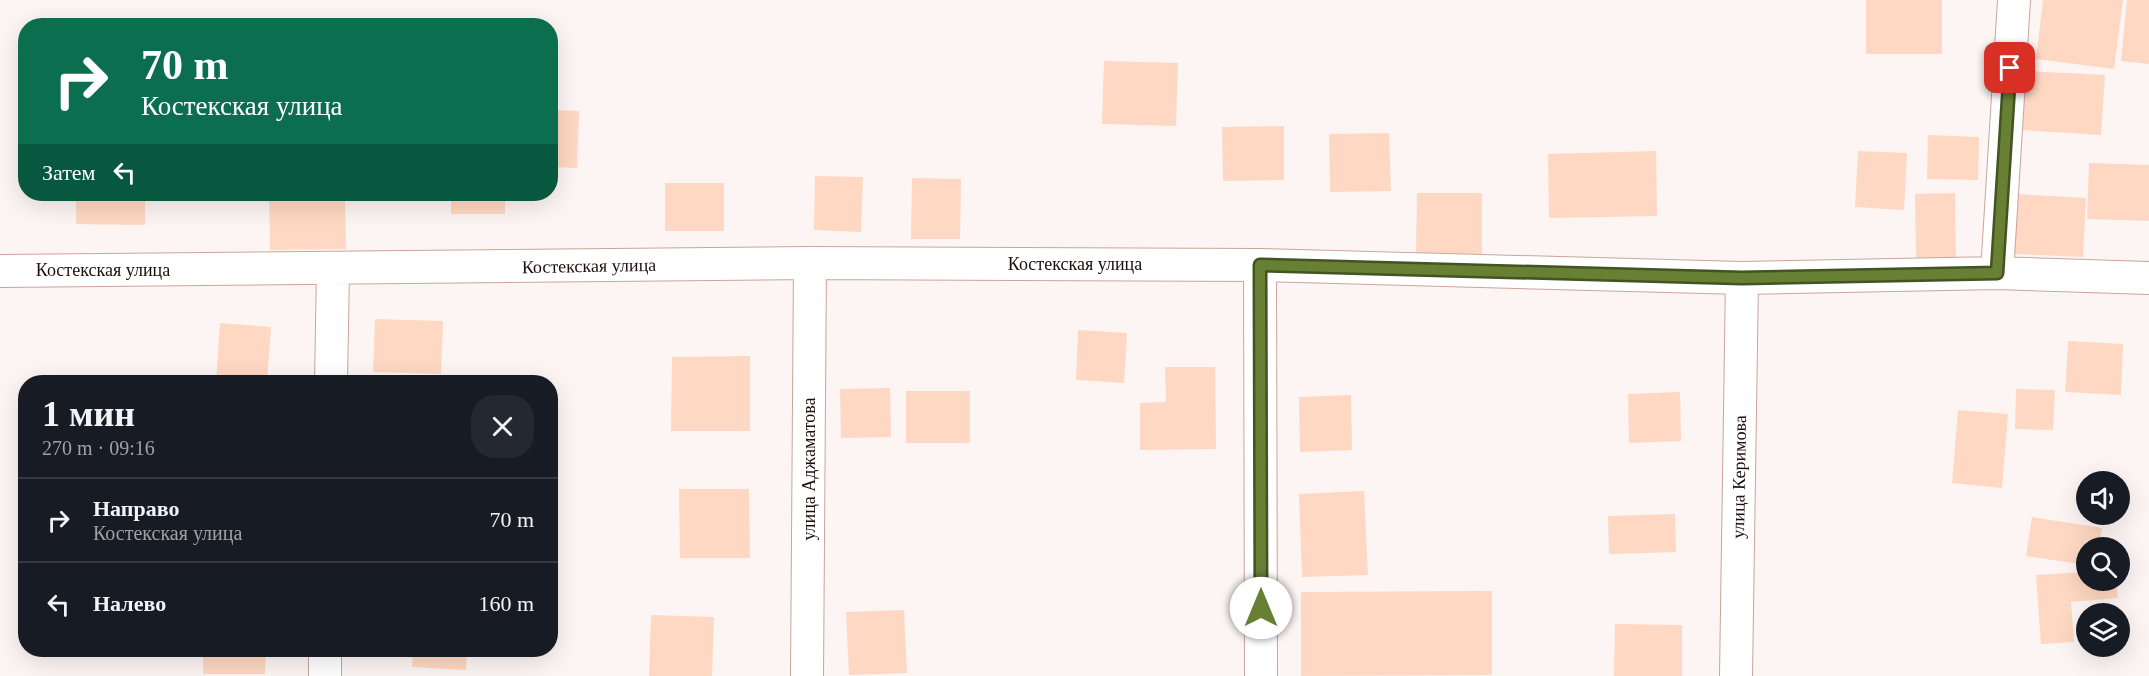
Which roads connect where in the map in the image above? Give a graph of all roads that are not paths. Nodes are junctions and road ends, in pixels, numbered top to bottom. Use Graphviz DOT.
graph roads {
  1 [pos="2014,0"];
  2 [pos="810,263"];
  3 [pos="1260,265"];
  4 [pos="333,269"];
  5 [pos="0,271"];
  6 [pos="1997,273"];
  7 [pos="1742,278"];
  8 [pos="2149,278"];
  9 [pos="331,375"];
  10 [pos="325,657"];
  11 [pos="325,676"];
  12 [pos="807,676"];
  13 [pos="1261,676"];
  14 [pos="1736,676"];
  1 -- 6 [label="street"];
  2 -- 3 [label="street, Костекская улица"];
  2 -- 4 [label="street, Костекская улица"];
  2 -- 12 [label="street, улица Аджаматова"];
  3 -- 7 [label="street, Костекская улица"];
  3 -- 13 [label="street"];
  4 -- 5 [label="street, Костекская улица"];
  4 -- 9 [label="street"];
  6 -- 7 [label="street, Костекская улица"];
  6 -- 8 [label="street, Костекская улица"];
  7 -- 14 [label="street, улица Керимова"];
  10 -- 11 [label="street"];
}
